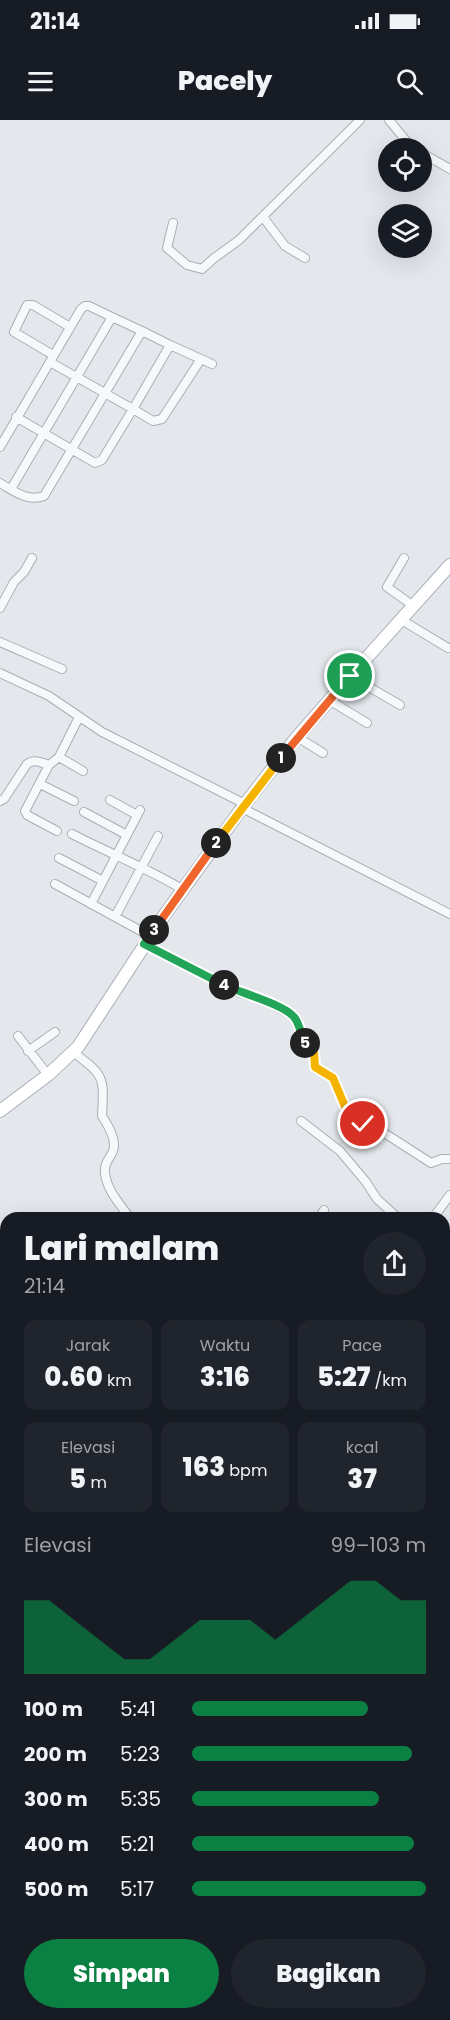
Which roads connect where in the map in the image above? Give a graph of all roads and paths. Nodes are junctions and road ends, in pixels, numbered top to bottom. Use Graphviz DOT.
graph roads {
  1 [pos="389,120"];
  2 [pos="356,121"];
  3 [pos="404,138"];
  4 [pos="432,159"];
  5 [pos="450,169"];
  6 [pos="263,217"];
  7 [pos="173,223"];
  8 [pos="305,258"];
  9 [pos="112,317"];
  10 [pos="70,327"];
  11 [pos="142,331"];
  12 [pos="170,345"];
  13 [pos="52,358"];
  14 [pos="201,359"];
  15 [pos="212,364"];
  16 [pos="78,376"];
  17 [pos="105,392"];
  18 [pos="133,409"];
  19 [pos="16,417"];
  20 [pos="44,433"];
  21 [pos="0,447"];
  22 [pos="72,450"];
  23 [pos="0,483"];
  24 [pos="11,489"];
  25 [pos="32,558"];
  26 [pos="404,558"];
  27 [pos="449,567"];
  28 [pos="412,605"];
  29 [pos="0,608"];
  30 [pos="400,619"];
  31 [pos="0,642"];
  32 [pos="448,648"];
  33 [pos="62,669"];
  34 [pos="0,673"];
  35 [pos="350,676"];
  36 [pos="329,700"];
  37 [pos="400,705"];
  38 [pos="79,717"];
  39 [pos="367,723"];
  40 [pos="297,737"];
  41 [pos="323,753"];
  42 [pos="59,757"];
  43 [pos="49,765"];
  44 [pos="83,771"];
  45 [pos="40,784"];
  46 [pos="110,800"];
  47 [pos="0,801"];
  48 [pos="74,801"];
  49 [pos="243,806"];
  50 [pos="84,812"];
  51 [pos="57,831"];
  52 [pos="72,834"];
  53 [pos="127,835"];
  54 [pos="158,836"];
  55 [pos="116,856"];
  56 [pos="59,858"];
  57 [pos="142,866"];
  58 [pos="103,880"];
  59 [pos="55,884"];
  60 [pos="182,889"];
  61 [pos="91,904"];
  62 [pos="450,914"];
  63 [pos="115,917"];
  64 [pos="147,940"];
  65 [pos="55,1032"];
  66 [pos="18,1036"];
  67 [pos="28,1051"];
  68 [pos="73,1052"];
  69 [pos="48,1075"];
  70 [pos="0,1111"];
  71 [pos="301,1121"];
  72 [pos="450,1159"];
  73 [pos="450,1195"];
  74 [pos="126,1212"];
  75 [pos="391,1212"];
  76 [pos="437,1212"];
  1 -- 3 [label="street"];
  2 -- 6 [label="street"];
  4 -- 5 [label="street"];
  6 -- 7 [label="street"];
  6 -- 8 [label="street"];
  9 -- 10 [label="street"];
  9 -- 11 [label="street"];
  9 -- 16 [label="street"];
  10 -- 13 [label="street"];
  10 -- 13 [label="street"];
  11 -- 12 [label="street"];
  11 -- 17 [label="street"];
  12 -- 14 [label="street"];
  12 -- 18 [label="street"];
  13 -- 16 [label="street"];
  13 -- 19 [label="street"];
  14 -- 15 [label="street"];
  14 -- 18 [label="street"];
  16 -- 17 [label="street"];
  16 -- 20 [label="street"];
  17 -- 18 [label="street"];
  17 -- 22 [label="street"];
  18 -- 22 [label="street"];
  19 -- 20 [label="street"];
  19 -- 21 [label="street"];
  20 -- 22 [label="street"];
  20 -- 24 [label="street"];
  22 -- 24 [label="street"];
  23 -- 24 [label="street"];
  25 -- 29 [label="street"];
  26 -- 28 [label="street"];
  27 -- 28 [label="street"];
  28 -- 30 [label="street"];
  30 -- 32 [label="street"];
  30 -- 35 [label="street"];
  31 -- 33 [label="street"];
  34 -- 38 [label="street"];
  35 -- 36 [label="street"];
  35 -- 37 [label="street"];
  36 -- 39 [label="street"];
  36 -- 40 [label="street"];
  38 -- 42 [label="street"];
  38 -- 49 [label="street"];
  40 -- 41 [label="street"];
  40 -- 49 [label="street"];
  42 -- 43 [label="street"];
  42 -- 44 [label="street"];
  43 -- 45 [label="street"];
  43 -- 47 [label="street"];
  45 -- 48 [label="street"];
  45 -- 51 [label="street"];
  46 -- 53 [label="street"];
  49 -- 60 [label="street"];
  49 -- 62 [label="street"];
  50 -- 53 [label="street"];
  52 -- 55 [label="street"];
  53 -- 55 [label="street"];
  54 -- 57 [label="street"];
  55 -- 57 [label="street"];
  55 -- 58 [label="street"];
  56 -- 58 [label="street"];
  57 -- 60 [label="street"];
  57 -- 63 [label="street"];
  58 -- 61 [label="street"];
  59 -- 61 [label="street"];
  60 -- 64 [label="street"];
  61 -- 63 [label="street"];
  63 -- 64 [label="street"];
  64 -- 68 [label="street"];
  64 -- 72 [label="street"];
  65 -- 67 [label="street"];
  66 -- 67 [label="street"];
  67 -- 69 [label="street"];
  68 -- 69 [label="street"];
  68 -- 74 [label="street"];
  69 -- 70 [label="street"];
  71 -- 75 [label="street"];
  73 -- 76 [label="street"];
}
